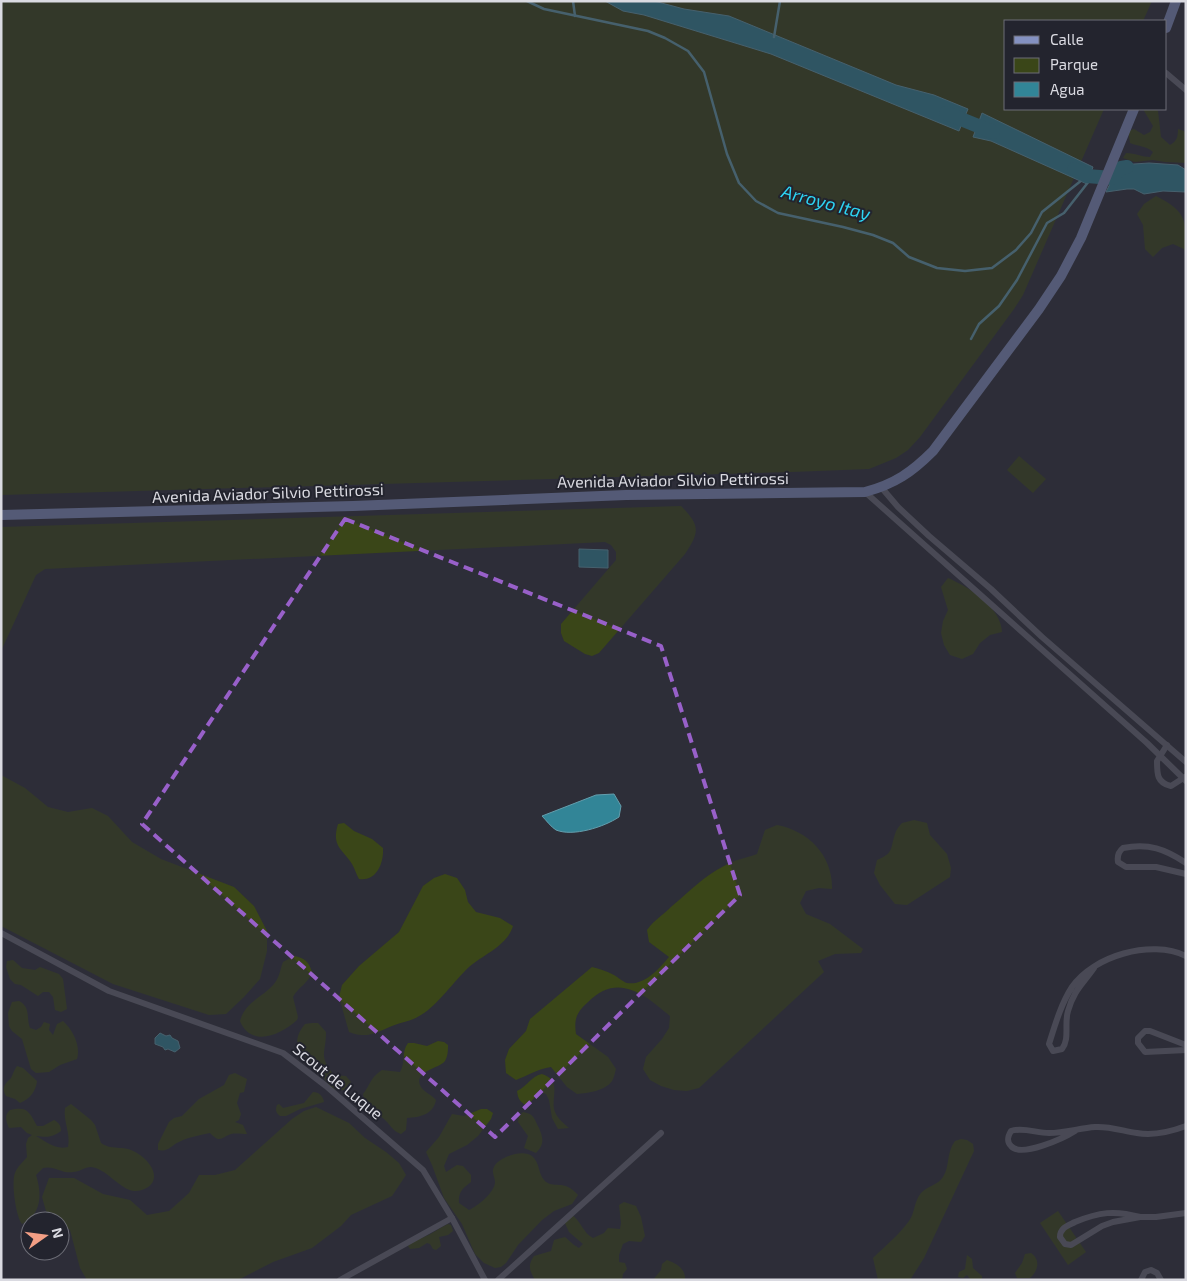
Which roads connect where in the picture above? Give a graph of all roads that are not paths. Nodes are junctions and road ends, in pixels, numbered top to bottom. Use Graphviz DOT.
graph roads {
  1 [pos="1176,1"];
  2 [pos="1167,25"];
  3 [pos="1167,74"];
  4 [pos="1186,90"];
  5 [pos="1134,110"];
  6 [pos="881,487"];
  7 [pos="865,492"];
  8 [pos="1,515"];
  9 [pos="1069,661"];
  10 [pos="1063,668"];
  11 [pos="1167,745"];
  12 [pos="1159,755"];
  13 [pos="1186,762"];
  14 [pos="1185,779"];
  15 [pos="1186,863"];
  16 [pos="1186,874"];
  17 [pos="1,933"];
  18 [pos="1186,956"];
  19 [pos="1094,968"];
  20 [pos="1186,1045"];
  21 [pos="1186,1050"];
  22 [pos="1186,1126"];
  23 [pos="1074,1131"];
  24 [pos="661,1133"];
  25 [pos="1186,1213"];
  26 [pos="1140,1217"];
  27 [pos="452,1218"];
  28 [pos="340,1280"];
  29 [pos="485,1280"];
  30 [pos="498,1280"];
  31 [pos="1141,1280"];
  32 [pos="1161,1280"];
  1 -- 2 [label="main road"];
  3 -- 4 [label="street"];
  5 -- 6 [label="main road, Avenida Aviador Silvio Pettirossi"];
  6 -- 7 [label="main road, Avenida Aviador Silvio Pettirossi"];
  6 -- 9 [label="street"];
  7 -- 8 [label="main road, Avenida Aviador Silvio Pettirossi"];
  7 -- 10 [label="street"];
  9 -- 10 [label="street"];
  9 -- 11 [label="street"];
  10 -- 12 [label="street"];
  11 -- 12 [label="street"];
  11 -- 13 [label="street"];
  12 -- 14 [label="street"];
  12 -- 14 [label="street"];
  15 -- 16 [label="street"];
  17 -- 27 [label="street, Scout de Luque"];
  18 -- 19 [label="street"];
  19 -- 19 [label="street"];
  20 -- 21 [label="street"];
  22 -- 23 [label="street"];
  23 -- 23 [label="street"];
  24 -- 30 [label="street"];
  25 -- 26 [label="street"];
  26 -- 26 [label="street"];
  27 -- 28 [label="street"];
  27 -- 29 [label="street, Scout de Luque"];
  31 -- 32 [label="street"];
}
